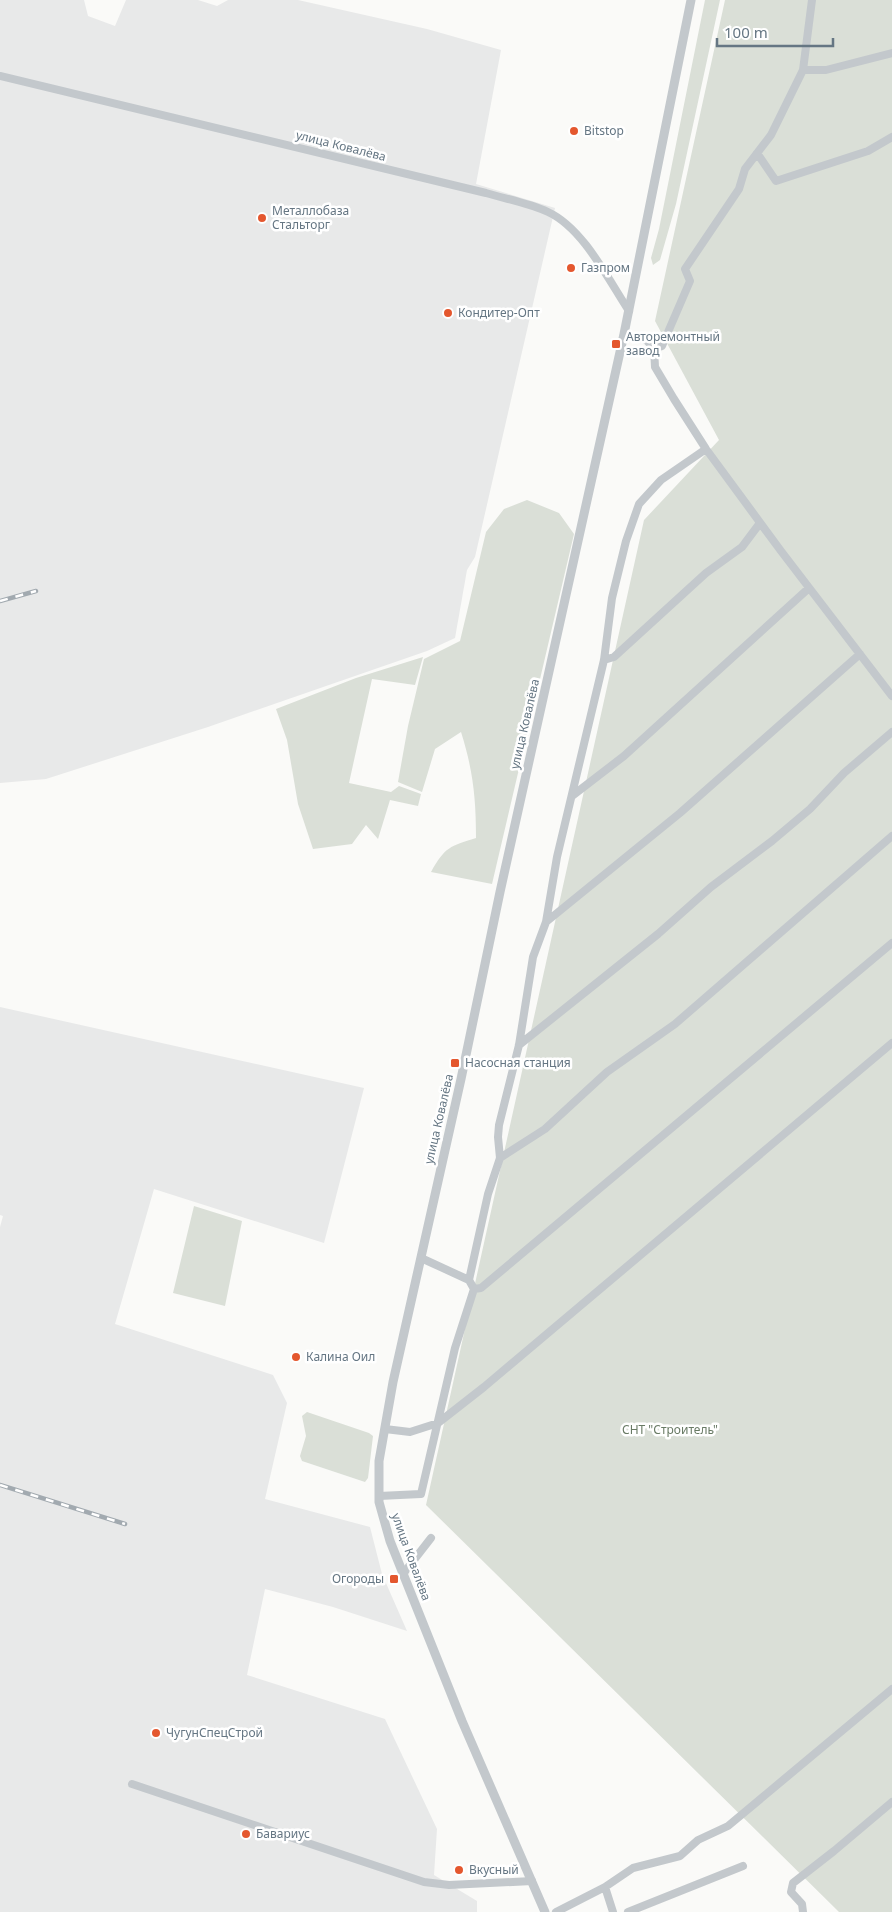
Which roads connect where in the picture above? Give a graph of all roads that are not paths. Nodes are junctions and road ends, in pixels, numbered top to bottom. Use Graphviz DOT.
graph roads {
  1 [pos="691,0"];
  2 [pos="812,0"];
  3 [pos="892,53"];
  4 [pos="803,70"];
  5 [pos="0,76"];
  6 [pos="892,137"];
  7 [pos="758,153"];
  8 [pos="629,311"];
  9 [pos="624,334"];
  10 [pos="654,348"];
  11 [pos="706,449"];
  12 [pos="760,523"];
  13 [pos="809,588"];
  14 [pos="860,654"];
  15 [pos="604,660"];
  16 [pos="892,696"];
  17 [pos="892,732"];
  18 [pos="572,796"];
  19 [pos="892,836"];
  20 [pos="546,922"];
  21 [pos="892,943"];
  22 [pos="892,1043"];
  23 [pos="518,1046"];
  24 [pos="500,1158"];
  25 [pos="421,1258"];
  26 [pos="468,1280"];
  27 [pos="474,1289"];
  28 [pos="438,1422"];
  29 [pos="385,1429"];
  30 [pos="379,1496"];
  31 [pos="431,1538"];
  32 [pos="403,1574"];
  33 [pos="892,1689"];
  34 [pos="132,1784"];
  35 [pos="892,1802"];
  36 [pos="743,1866"];
  37 [pos="532,1881"];
  38 [pos="605,1887"];
  39 [pos="545,1912"];
  40 [pos="556,1912"];
  41 [pos="613,1912"];
  42 [pos="628,1912"];
  43 [pos="803,1912"];
  1 -- 8 [label="street, улица Ковалёва"];
  2 -- 4 [label="street"];
  3 -- 4 [label="street"];
  4 -- 7 [label="street"];
  5 -- 8 [label="street, улица Ковалёва"];
  6 -- 7 [label="street"];
  7 -- 10 [label="street"];
  8 -- 9 [label="street, улица Ковалёва"];
  9 -- 10 [label="street"];
  9 -- 25 [label="street, улица Ковалёва"];
  10 -- 11 [label="street"];
  11 -- 12 [label="street"];
  11 -- 15 [label="street"];
  12 -- 13 [label="street"];
  12 -- 15 [label="street"];
  13 -- 14 [label="street"];
  13 -- 18 [label="street"];
  14 -- 16 [label="street"];
  14 -- 20 [label="street"];
  15 -- 18 [label="street"];
  17 -- 23 [label="street"];
  18 -- 20 [label="street"];
  19 -- 24 [label="street"];
  20 -- 23 [label="street"];
  21 -- 27 [label="street"];
  22 -- 28 [label="street"];
  23 -- 24 [label="street"];
  24 -- 26 [label="street"];
  25 -- 26 [label="street"];
  25 -- 29 [label="street, улица Ковалёва"];
  26 -- 27 [label="street"];
  27 -- 28 [label="street"];
  28 -- 29 [label="street"];
  28 -- 30 [label="street"];
  29 -- 30 [label="street, улица Ковалёва"];
  30 -- 32 [label="street, улица Ковалёва"];
  31 -- 32 [label="street"];
  32 -- 37 [label="street, улица Ковалёва"];
  33 -- 38 [label="street"];
  34 -- 37 [label="street"];
  35 -- 43 [label="street"];
  36 -- 42 [label="street"];
  37 -- 39 [label="street, улица Ковалёва"];
  38 -- 40 [label="street"];
  38 -- 41 [label="street"];
}
